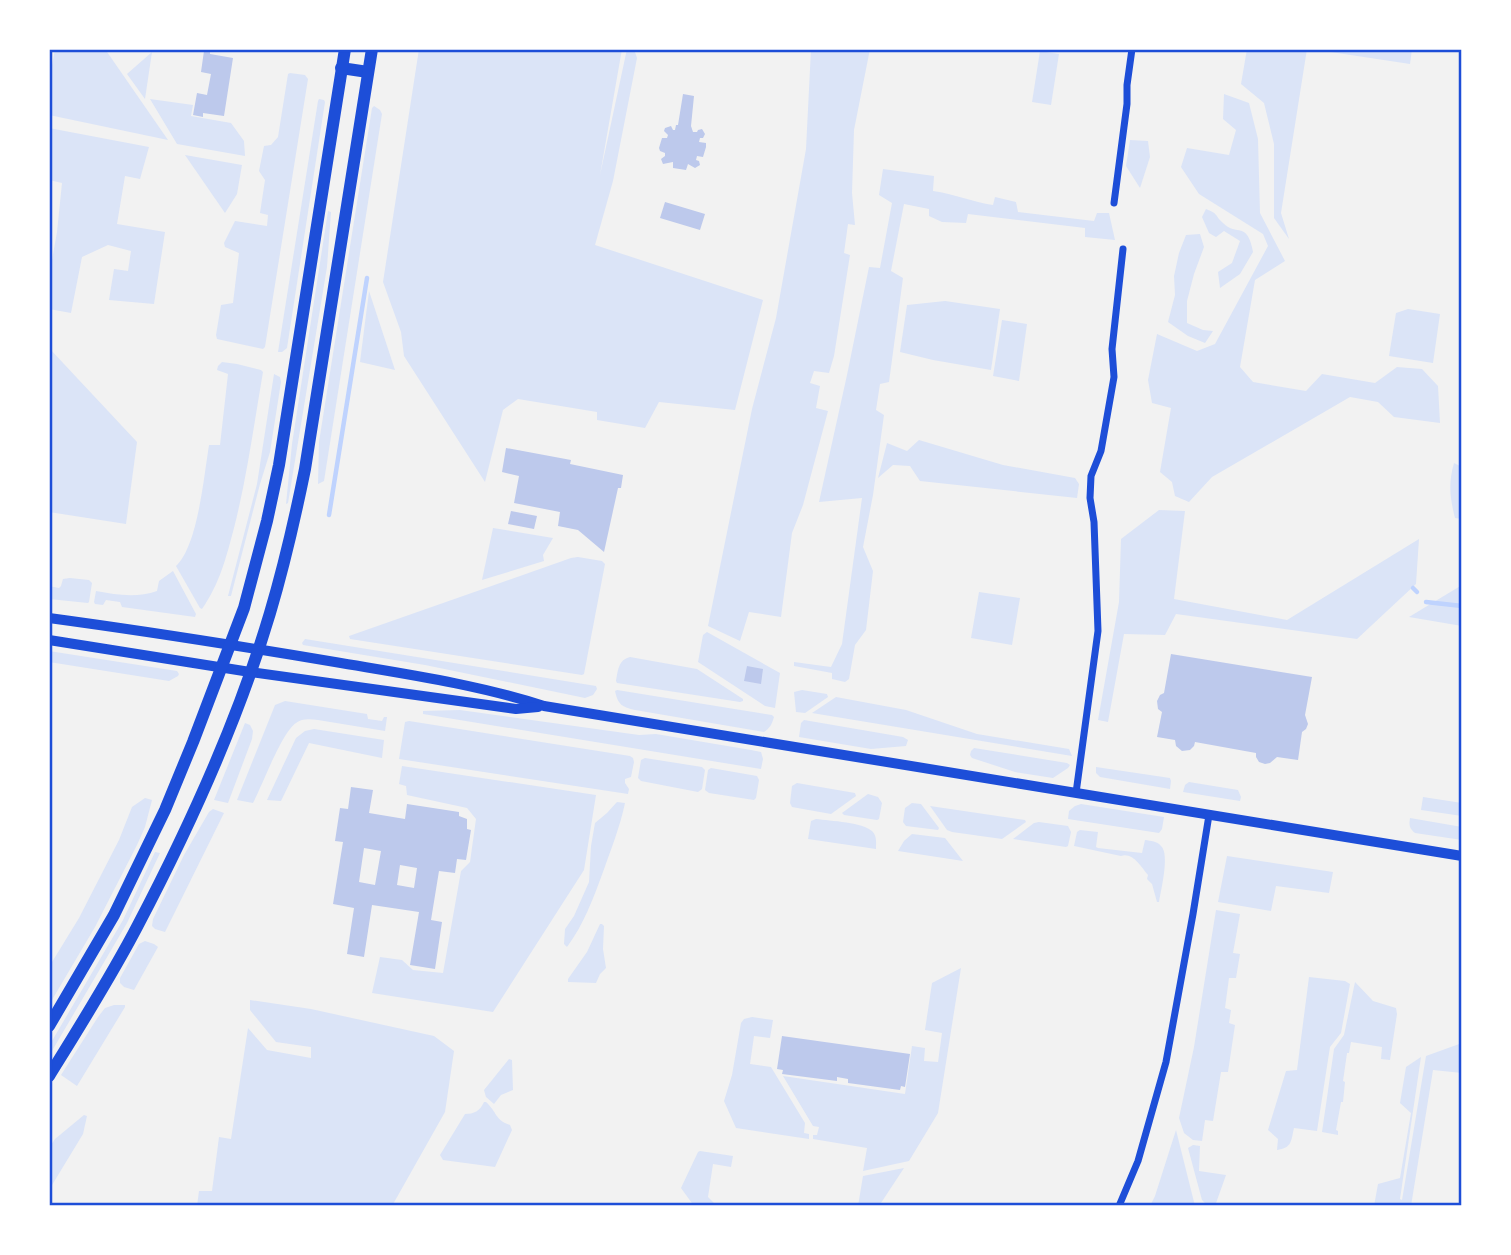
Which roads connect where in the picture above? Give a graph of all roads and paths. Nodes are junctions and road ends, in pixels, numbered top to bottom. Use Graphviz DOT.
graph roads {
  1 [pos="345,49"];
  2 [pos="372,49"];
  3 [pos="1132,49"];
  4 [pos="341,68"];
  5 [pos="368,72"];
  6 [pos="1114,203"];
  7 [pos="1123,248"];
  8 [pos="49,618"];
  9 [pos="49,640"];
  10 [pos="230,645"];
  11 [pos="258,649"];
  12 [pos="222,668"];
  13 [pos="250,672"];
  14 [pos="544,706"];
  15 [pos="1076,793"];
  16 [pos="1209,815"];
  17 [pos="1462,856"];
  18 [pos="49,1026"];
  19 [pos="49,1076"];
  20 [pos="1119,1206"];
  1 -- 4 [label="main road"];
  2 -- 5 [label="main road"];
  3 -- 6 [label="street"];
  4 -- 5 [label="main road"];
  4 -- 10 [label="main road"];
  5 -- 11 [label="main road"];
  7 -- 15 [label="street"];
  8 -- 10 [label="street"];
  9 -- 12 [label="street"];
  10 -- 11 [label="street"];
  10 -- 12 [label="main road"];
  11 -- 13 [label="main road"];
  11 -- 14 [label="street"];
  12 -- 13 [label="street"];
  12 -- 18 [label="main road"];
  13 -- 14 [label="street"];
  13 -- 19 [label="main road"];
  14 -- 15 [label="street"];
  15 -- 16 [label="street"];
  16 -- 17 [label="street"];
  16 -- 20 [label="street"];
}
